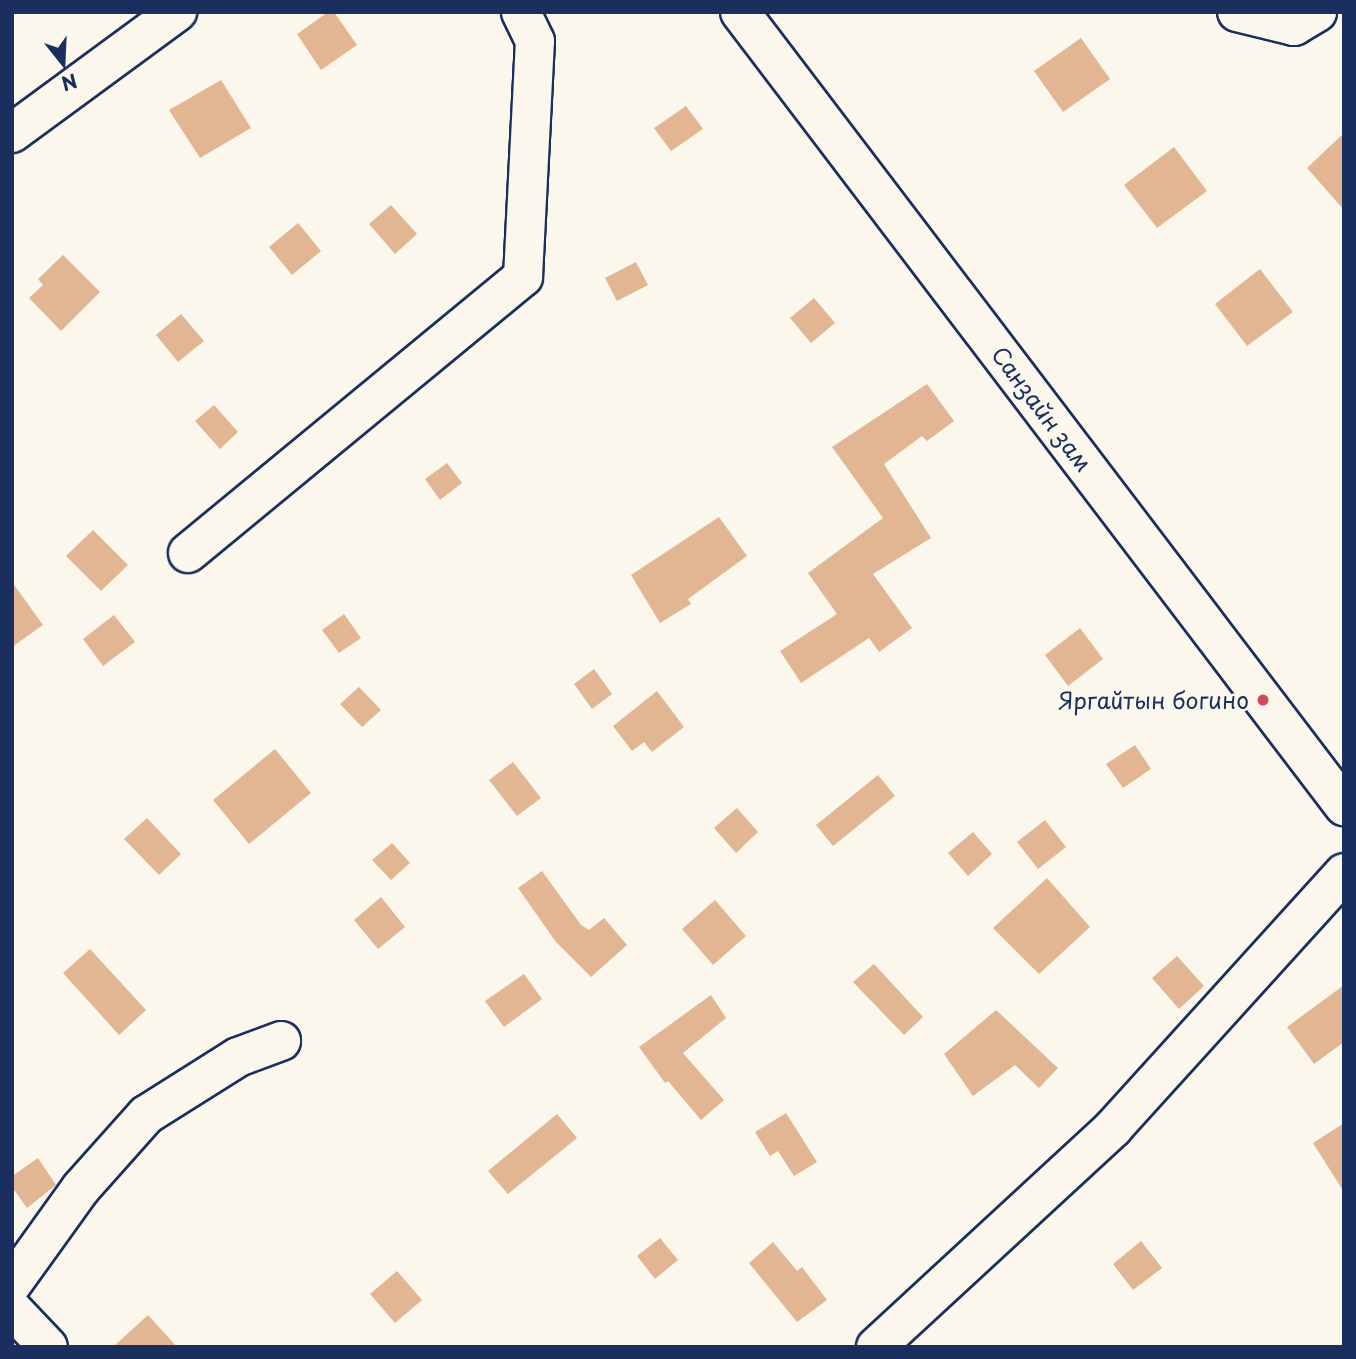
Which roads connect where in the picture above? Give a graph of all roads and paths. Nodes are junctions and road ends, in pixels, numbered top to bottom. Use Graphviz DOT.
graph roads {
  1 [pos="177,12"];
  2 [pos="521,12"];
  3 [pos="740,12"];
  4 [pos="1237,12"];
  5 [pos="1317,12"];
  6 [pos="12,133"];
  7 [pos="188,553"];
  8 [pos="1344,806"];
  9 [pos="1344,873"];
  10 [pos="281,1041"];
  11 [pos="12,1284"];
  12 [pos="12,1309"];
  13 [pos="48,1347"];
  14 [pos="876,1347"];
  1 -- 6 [label="street"];
  2 -- 7 [label="street"];
  3 -- 8 [label="street, Санзайн зам"];
  4 -- 5 [label="street"];
  9 -- 14 [label="street"];
  10 -- 11 [label="street"];
  12 -- 13 [label="street"];
}
